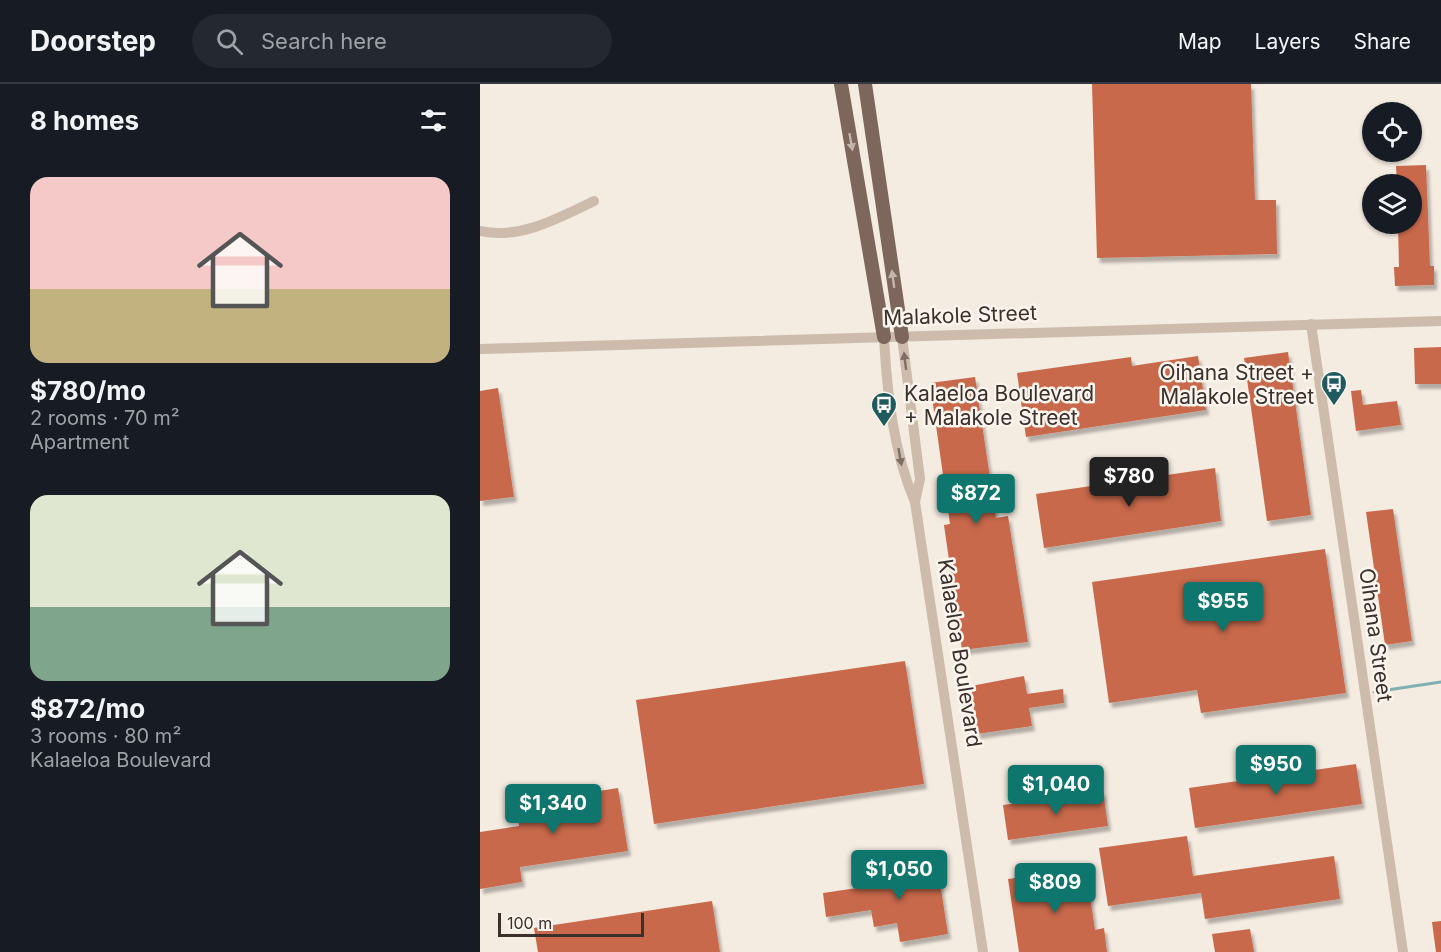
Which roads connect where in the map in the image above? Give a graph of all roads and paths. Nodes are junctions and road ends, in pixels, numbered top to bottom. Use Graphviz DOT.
graph roads {
  1 [pos="842,84"];
  2 [pos="865,84"];
  3 [pos="594,201"];
  4 [pos="480,231"];
  5 [pos="1441,321"];
  6 [pos="1311,324"];
  7 [pos="902,336"];
  8 [pos="884,337"];
  9 [pos="480,349"];
  10 [pos="915,502"];
  11 [pos="983,952"];
  12 [pos="1403,952"];
  1 -- 8 [label="main road, Kalaeloa Boulevard, one-way"];
  7 -- 2 [label="main road, Kalaeloa Boulevard, one-way"];
  3 -- 4 [label="street"];
  5 -- 6 [label="street, Malakole Street"];
  6 -- 7 [label="street, Malakole Street"];
  6 -- 12 [label="street, Oihana Street"];
  7 -- 8 [label="street, Malakole Street"];
  10 -- 7 [label="street, Kalaeloa Boulevard, one-way"];
  8 -- 9 [label="street, Malakole Street"];
  8 -- 10 [label="street, Kalaeloa Boulevard, one-way"];
  10 -- 11 [label="street, Kalaeloa Boulevard"];
}
